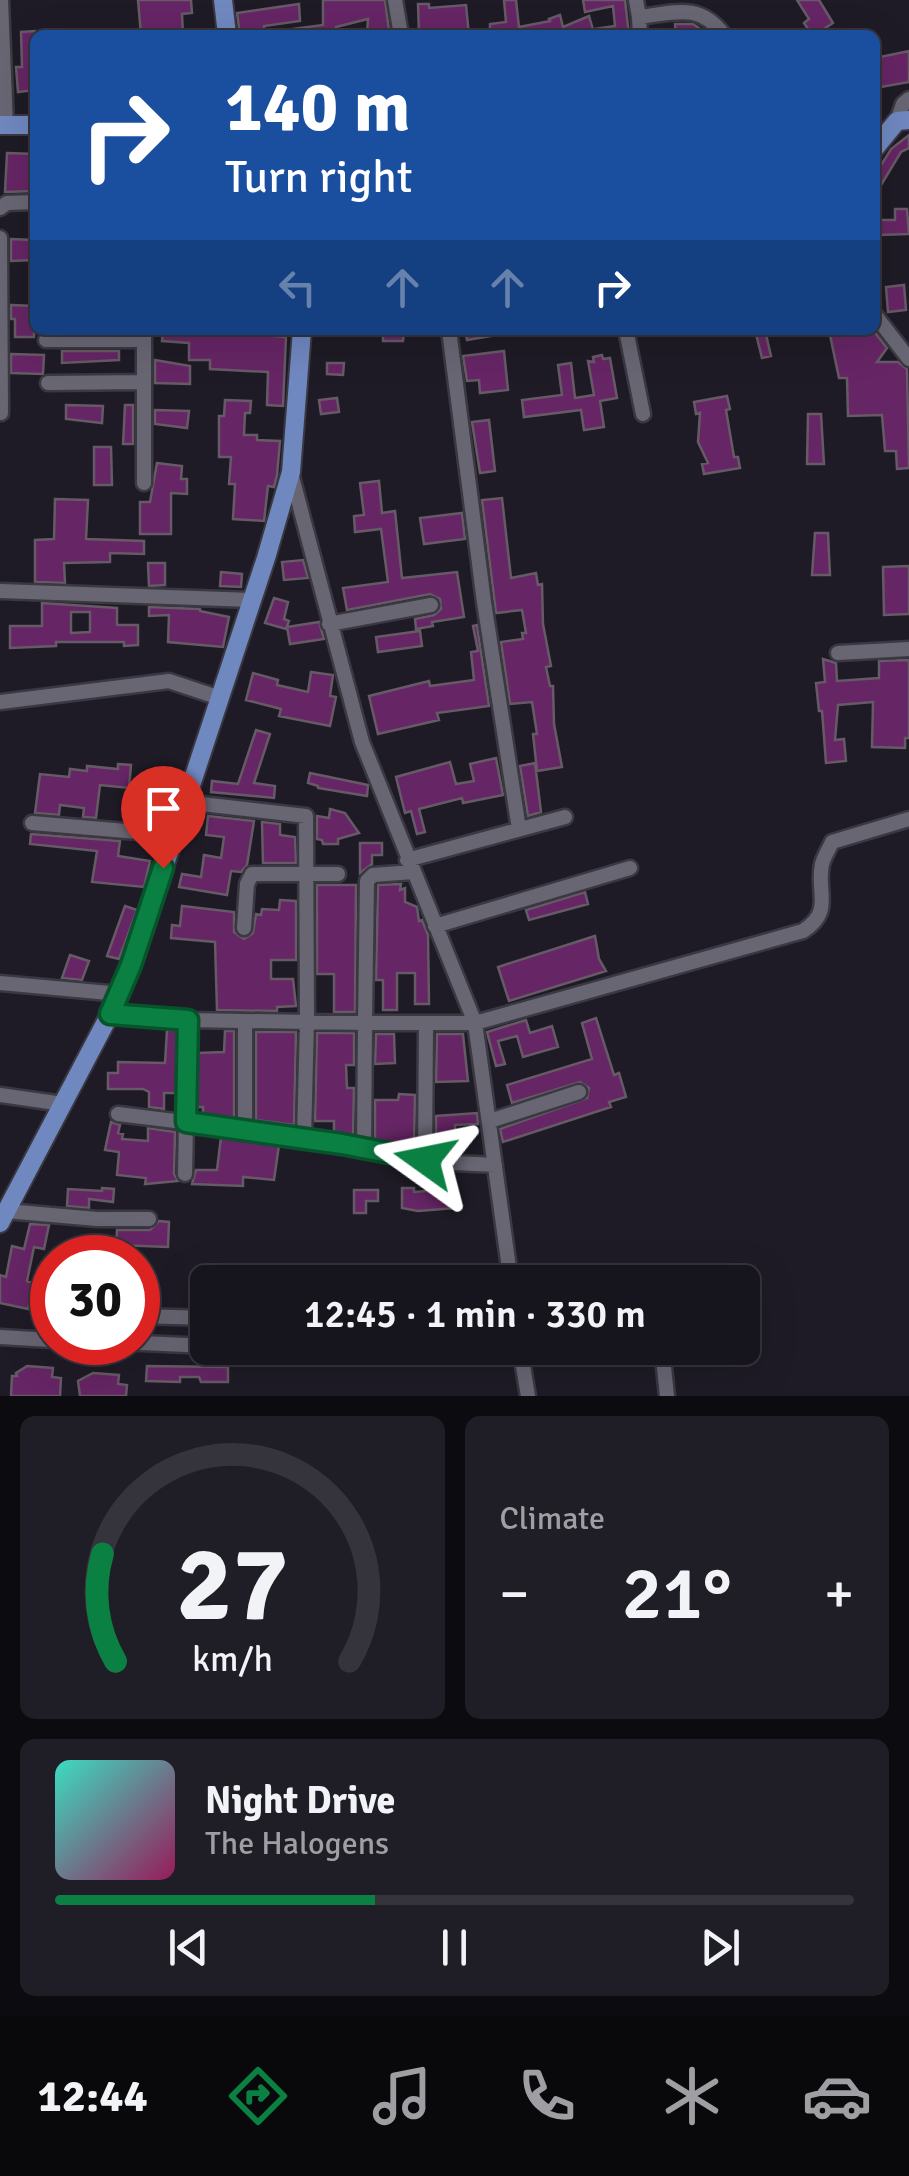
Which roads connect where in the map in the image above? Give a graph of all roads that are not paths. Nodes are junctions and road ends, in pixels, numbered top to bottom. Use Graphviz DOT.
graph roads {
  1 [pos="1,0"];
  2 [pos="223,0"];
  3 [pos="395,0"];
  4 [pos="636,0"];
  5 [pos="639,18"];
  6 [pos="226,30"];
  7 [pos="401,30"];
  8 [pos="640,30"];
  9 [pos="720,30"];
  10 [pos="1,47"];
  11 [pos="909,98"];
  12 [pos="903,120"];
  13 [pos="3,125"];
  14 [pos="30,125"];
  15 [pos="880,143"];
  16 [pos="30,202"];
  17 [pos="0,208"];
  18 [pos="0,238"];
  19 [pos="0,310"];
  20 [pos="880,321"];
  21 [pos="144,335"];
  22 [pos="302,335"];
  23 [pos="451,335"];
  24 [pos="627,335"];
  25 [pos="46,340"];
  26 [pos="909,359"];
  27 [pos="0,374"];
  28 [pos="144,382"];
  29 [pos="48,383"];
  30 [pos="1,413"];
  31 [pos="644,414"];
  32 [pos="291,472"];
  33 [pos="144,483"];
  34 [pos="0,591"];
  35 [pos="252,600"];
  36 [pos="432,606"];
  37 [pos="329,624"];
  38 [pos="909,649"];
  39 [pos="838,653"];
  40 [pos="220,698"];
  41 [pos="0,702"];
  42 [pos="184,802"];
  43 [pos="564,817"];
  44 [pos="909,820"];
  45 [pos="32,823"];
  46 [pos="519,830"];
  47 [pos="174,836"];
  48 [pos="410,866"];
  49 [pos="630,868"];
  50 [pos="307,874"];
  51 [pos="338,874"];
  52 [pos="436,926"];
  53 [pos="244,928"];
  54 [pos="0,983"];
  55 [pos="120,994"];
  56 [pos="110,1014"];
  57 [pos="188,1020"];
  58 [pos="307,1021"];
  59 [pos="245,1022"];
  60 [pos="426,1022"];
  61 [pos="475,1022"];
  62 [pos="364,1023"];
  63 [pos="579,1092"];
  64 [pos="0,1095"];
  65 [pos="63,1104"];
  66 [pos="118,1114"];
  67 [pos="490,1121"];
  68 [pos="186,1122"];
  69 [pos="246,1130"];
  70 [pos="304,1138"];
  71 [pos="364,1147"];
  72 [pos="425,1160"];
  73 [pos="495,1165"];
  74 [pos="185,1174"];
  75 [pos="3,1217"];
  76 [pos="149,1219"];
  77 [pos="508,1265"];
  78 [pos="160,1317"];
  79 [pos="190,1317"];
  80 [pos="0,1338"];
  81 [pos="30,1339"];
  82 [pos="160,1344"];
  83 [pos="190,1345"];
  84 [pos="523,1365"];
  85 [pos="664,1365"];
  86 [pos="528,1396"];
  87 [pos="667,1396"];
  1 -- 10 [label="street"];
  2 -- 6 [label="main road"];
  3 -- 7 [label="street"];
  4 -- 5 [label="street"];
  5 -- 8 [label="street"];
  5 -- 9 [label="street"];
  10 -- 13 [label="street"];
  11 -- 12 [label="street"];
  12 -- 15 [label="main road"];
  13 -- 14 [label="main road"];
  16 -- 17 [label="street"];
  18 -- 19 [label="street"];
  19 -- 27 [label="street"];
  20 -- 26 [label="street"];
  21 -- 25 [label="street"];
  21 -- 28 [label="street"];
  22 -- 32 [label="main road"];
  23 -- 46 [label="street"];
  24 -- 31 [label="street"];
  27 -- 30 [label="street"];
  28 -- 29 [label="street"];
  28 -- 33 [label="street"];
  32 -- 35 [label="main road"];
  32 -- 37 [label="street"];
  34 -- 35 [label="street"];
  35 -- 40 [label="main road"];
  36 -- 37 [label="street"];
  37 -- 48 [label="street"];
  38 -- 39 [label="street"];
  40 -- 41 [label="street"];
  40 -- 42 [label="main road"];
  42 -- 47 [label="main road"];
  42 -- 50 [label="street"];
  43 -- 46 [label="street"];
  44 -- 61 [label="street"];
  45 -- 47 [label="street"];
  46 -- 48 [label="street"];
  47 -- 55 [label="main road"];
  48 -- 52 [label="street"];
  48 -- 62 [label="street"];
  49 -- 52 [label="street"];
  50 -- 51 [label="street"];
  50 -- 53 [label="street"];
  50 -- 58 [label="street"];
  52 -- 61 [label="street"];
  54 -- 55 [label="street"];
  55 -- 56 [label="main road"];
  56 -- 57 [label="street"];
  56 -- 65 [label="main road"];
  57 -- 59 [label="street"];
  57 -- 68 [label="street"];
  58 -- 59 [label="street"];
  58 -- 62 [label="street"];
  58 -- 70 [label="street"];
  59 -- 69 [label="street"];
  60 -- 61 [label="street"];
  60 -- 62 [label="street"];
  60 -- 72 [label="street"];
  61 -- 67 [label="street"];
  62 -- 71 [label="street"];
  63 -- 67 [label="street"];
  64 -- 65 [label="street"];
  65 -- 75 [label="main road"];
  66 -- 68 [label="street"];
  67 -- 73 [label="street"];
  68 -- 69 [label="street"];
  68 -- 74 [label="street"];
  69 -- 70 [label="street"];
  70 -- 71 [label="street"];
  71 -- 72 [label="street"];
  72 -- 73 [label="street"];
  73 -- 77 [label="street"];
  75 -- 76 [label="street"];
  78 -- 79 [label="street"];
  80 -- 81 [label="street"];
  82 -- 83 [label="street"];
  84 -- 86 [label="street"];
  85 -- 87 [label="street"];
}
